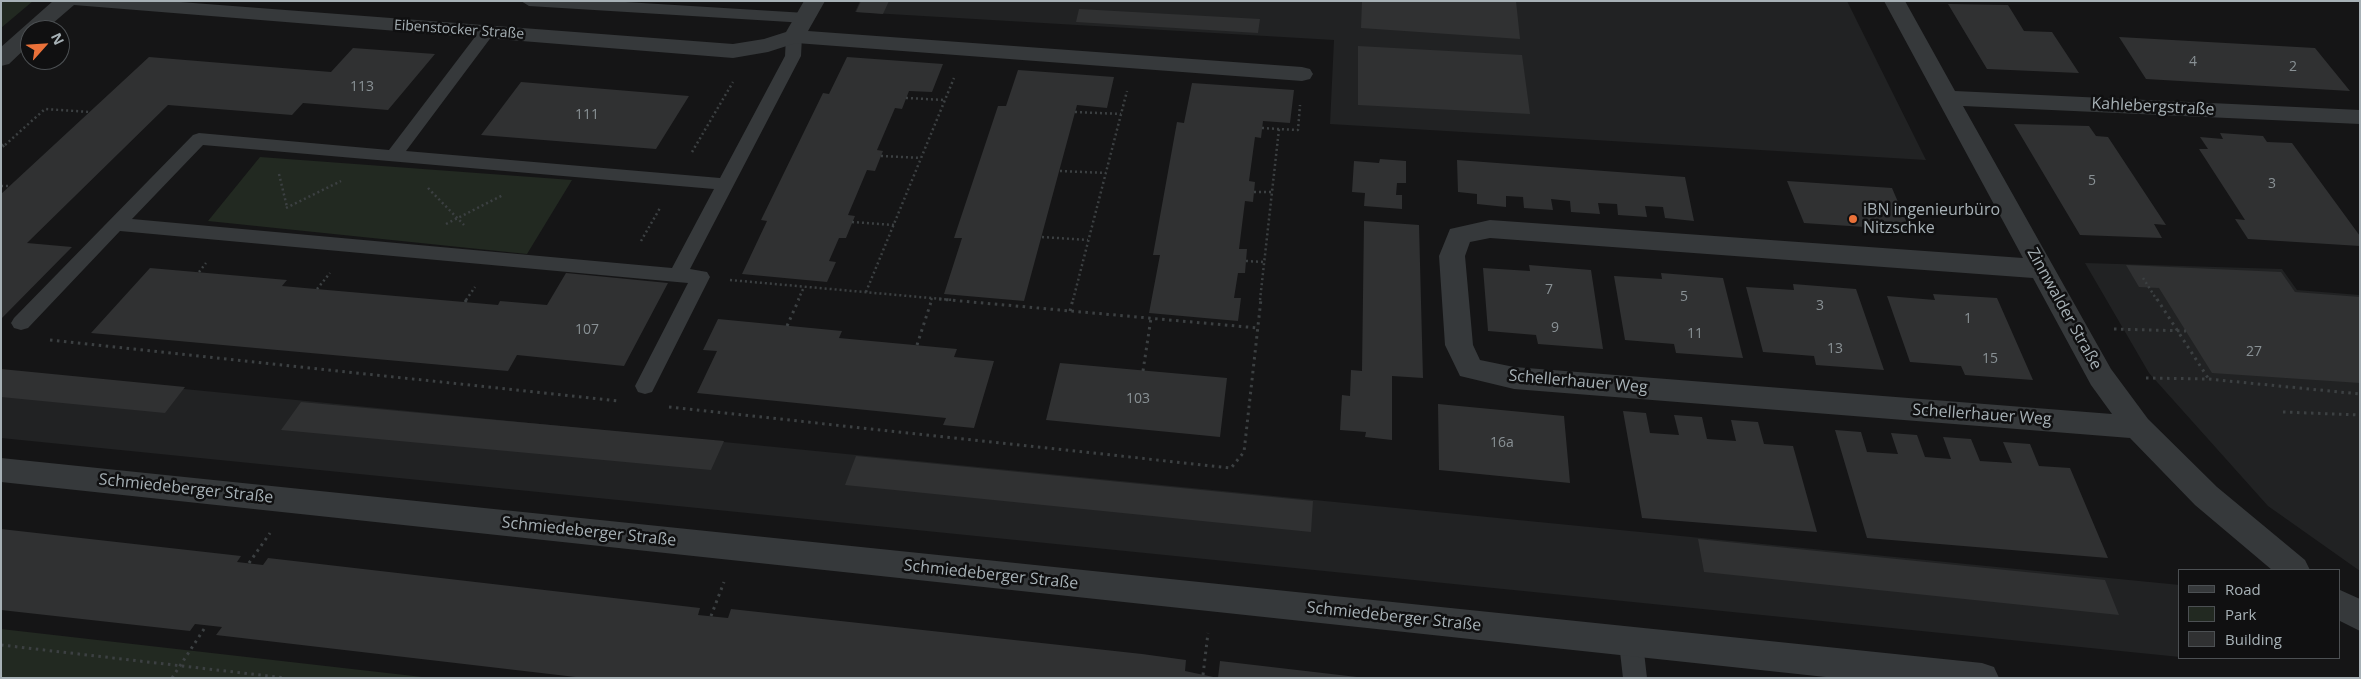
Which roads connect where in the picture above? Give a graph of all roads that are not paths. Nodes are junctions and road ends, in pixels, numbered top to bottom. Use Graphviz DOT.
graph roads {
  1 [pos="66,1"];
  2 [pos="81,1"];
  3 [pos="529,1"];
  4 [pos="1894,1"];
  5 [pos="805,18"];
  6 [pos="44,20"];
  7 [pos="487,32"];
  8 [pos="20,41"];
  9 [pos="1,59"];
  10 [pos="1302,74"];
  11 [pos="1947,98"];
  12 [pos="2360,117"];
  13 [pos="394,156"];
  14 [pos="725,184"];
  15 [pos="116,224"];
  16 [pos="2042,269"];
  17 [pos="678,275"];
  18 [pos="21,323"];
  19 [pos="645,386"];
  20 [pos="2138,427"];
  21 [pos="1,470"];
  22 [pos="2293,569"];
  23 [pos="2341,605"];
  24 [pos="2360,617"];
  25 [pos="1631,643"];
  26 [pos="1635,678"];
  27 [pos="1982,678"];
  1 -- 6 [label="street"];
  2 -- 7 [label="street, Eibenstocker Straße"];
  3 -- 5 [label="lane"];
  4 -- 11 [label="street, Zinnwalder Straße"];
  5 -- 7 [label="street, Eibenstocker Straße"];
  5 -- 10 [label="street"];
  5 -- 14 [label="lane"];
  7 -- 13 [label="lane"];
  8 -- 9 [label="street"];
  11 -- 12 [label="street, Kahlebergstraße"];
  11 -- 16 [label="street, Zinnwalder Straße"];
  13 -- 14 [label="lane"];
  13 -- 15 [label="lane"];
  14 -- 17 [label="lane"];
  15 -- 17 [label="lane"];
  15 -- 18 [label="lane"];
  16 -- 20 [label="street, Zinnwalder Straße"];
  16 -- 20 [label="street, Schellerhauer Weg"];
  17 -- 19 [label="lane"];
  20 -- 22 [label="street, Zinnwalder Straße"];
  21 -- 25 [label="street, Schmiedeberger Straße"];
  23 -- 24 [label="street"];
  25 -- 26 [label="lane"];
  25 -- 27 [label="street, Schmiedeberger Straße"];
}
